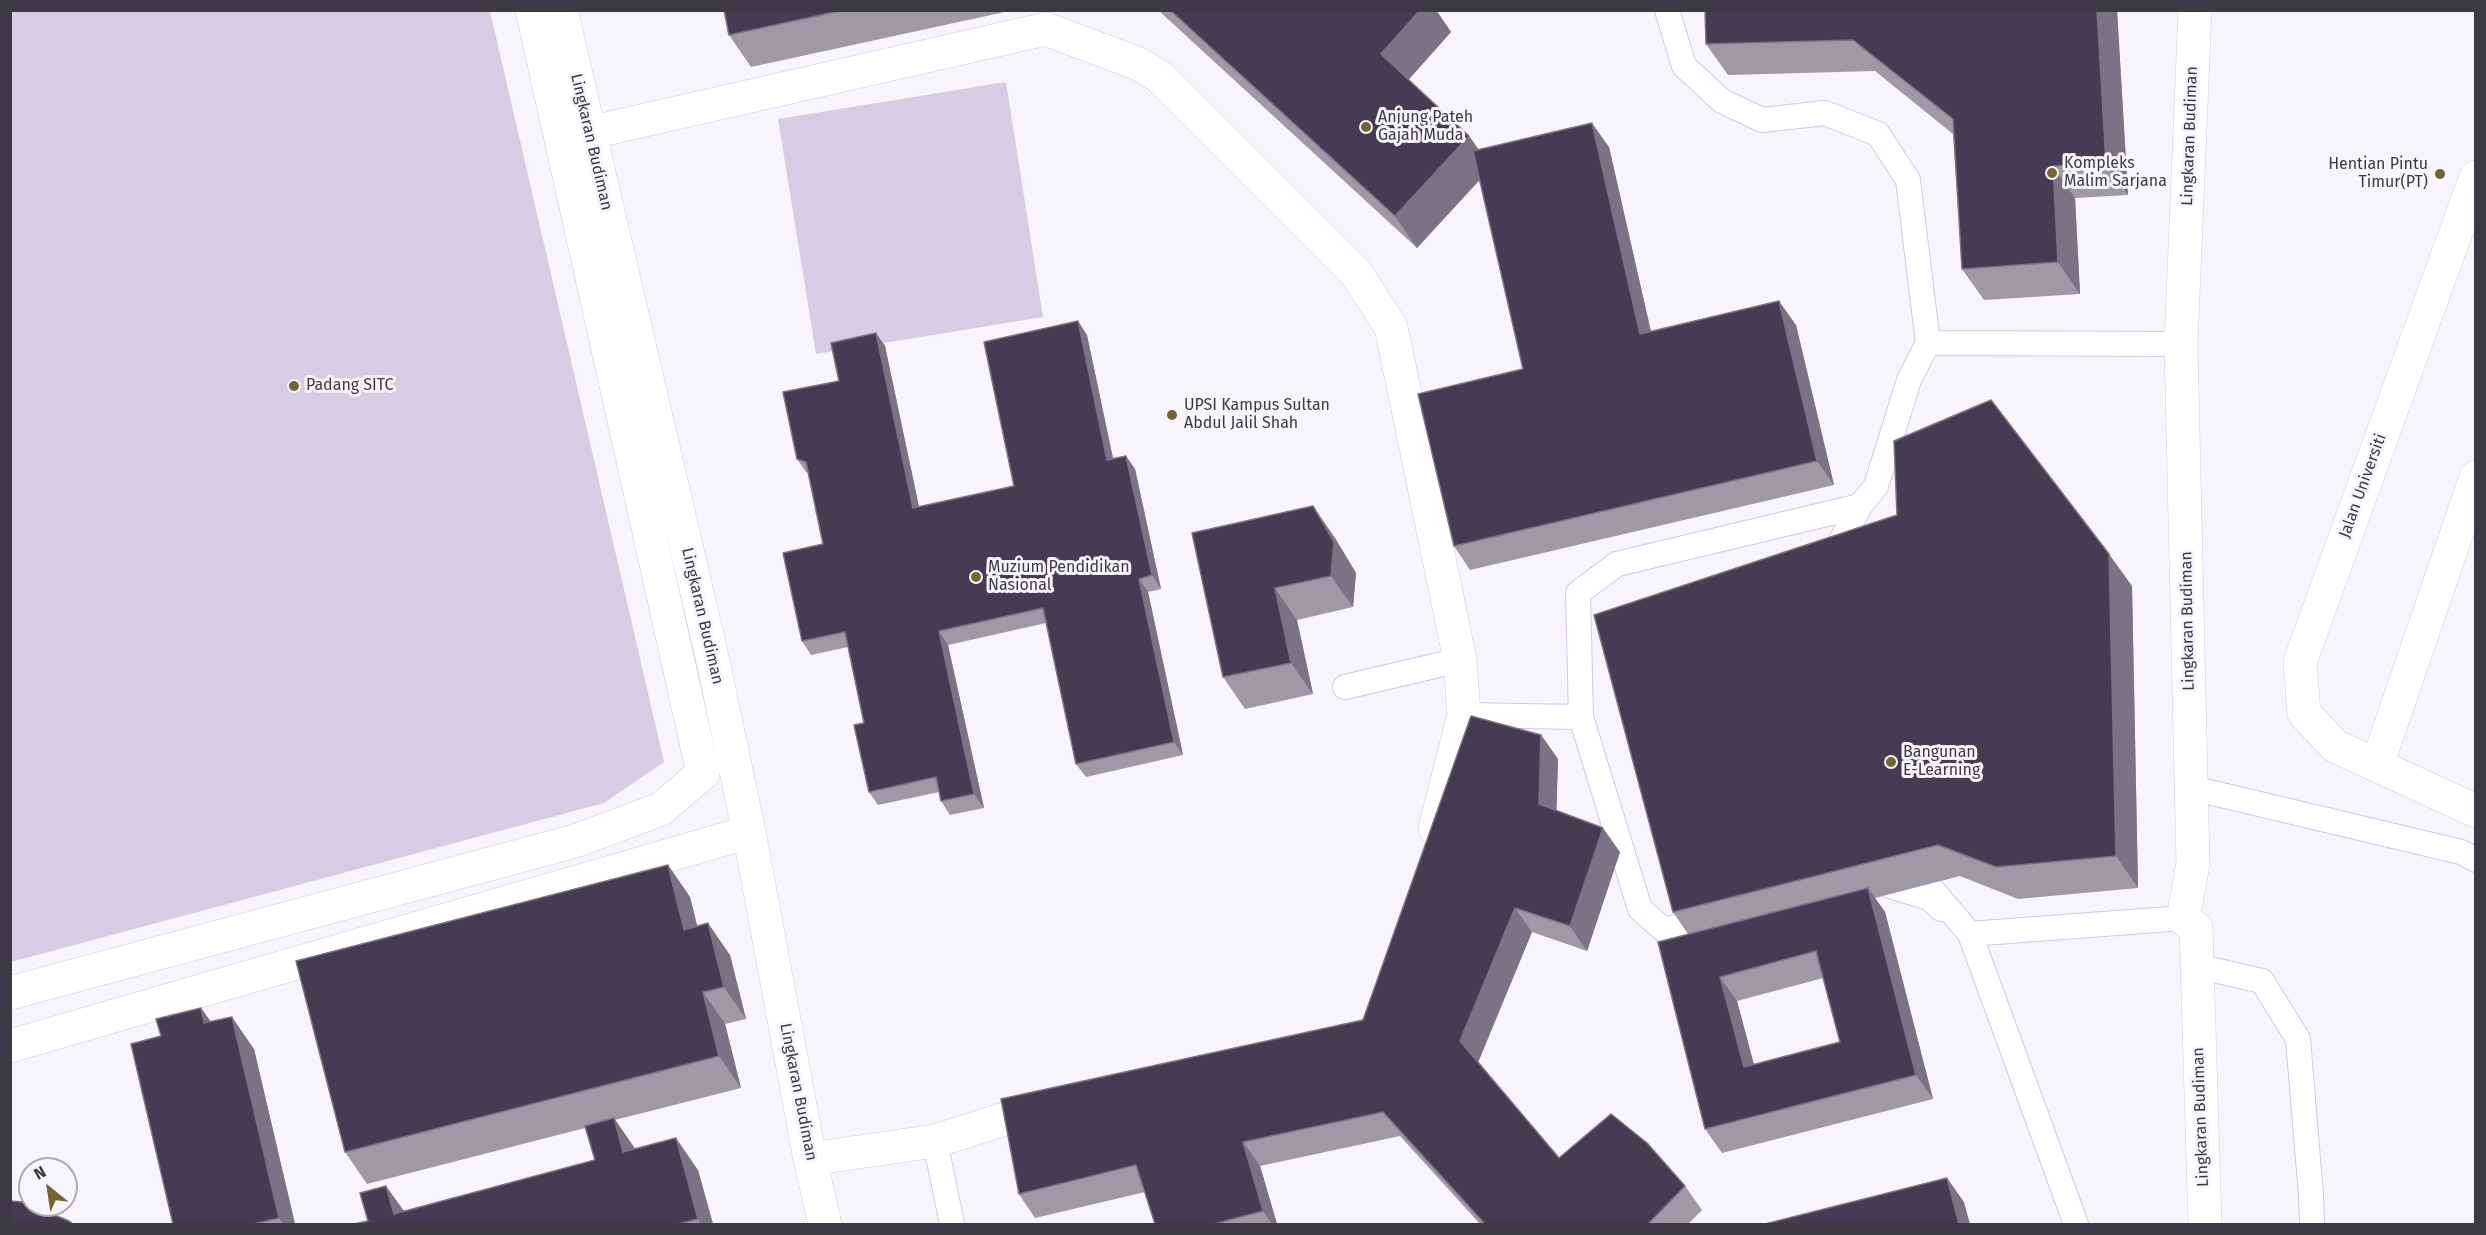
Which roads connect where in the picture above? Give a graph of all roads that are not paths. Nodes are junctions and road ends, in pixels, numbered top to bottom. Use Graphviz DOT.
graph roads {
  1 [pos="532,10"];
  2 [pos="561,10"];
  3 [pos="1667,10"];
  4 [pos="2195,10"];
  5 [pos="588,133"];
  6 [pos="2475,177"];
  7 [pos="1928,343"];
  8 [pos="2181,344"];
  9 [pos="2475,477"];
  10 [pos="1860,506"];
  11 [pos="1819,579"];
  12 [pos="1460,660"];
  13 [pos="1345,687"];
  14 [pos="1464,715"];
  15 [pos="1581,717"];
  16 [pos="2377,765"];
  17 [pos="2192,788"];
  18 [pos="2475,811"];
  19 [pos="749,832"];
  20 [pos="1895,846"];
  21 [pos="2475,860"];
  22 [pos="1424,861"];
  23 [pos="1856,881"];
  24 [pos="1732,913"];
  25 [pos="2183,918"];
  26 [pos="1970,934"];
  27 [pos="2196,966"];
  28 [pos="10,993"];
  29 [pos="10,1046"];
  30 [pos="1069,1098"];
  31 [pos="935,1141"];
  32 [pos="810,1159"];
  33 [pos="825,1224"];
  34 [pos="952,1224"];
  35 [pos="2076,1224"];
  36 [pos="2205,1224"];
  37 [pos="2312,1224"];
  1 -- 28 [label="street"];
  2 -- 5 [label="street, Lingkaran Budiman"];
  3 -- 7 [label="lane"];
  4 -- 8 [label="street, Lingkaran Budiman"];
  5 -- 12 [label="street"];
  5 -- 19 [label="street, Lingkaran Budiman"];
  6 -- 16 [label="street, Jalan Universiti"];
  7 -- 8 [label="lane"];
  7 -- 10 [label="lane"];
  8 -- 17 [label="street, Lingkaran Budiman"];
  9 -- 16 [label="street"];
  10 -- 11 [label="lane"];
  10 -- 15 [label="lane"];
  12 -- 13 [label="lane"];
  12 -- 14 [label="street"];
  14 -- 15 [label="lane"];
  14 -- 22 [label="street"];
  15 -- 24 [label="lane"];
  16 -- 18 [label="street, Jalan Universiti"];
  17 -- 21 [label="lane"];
  17 -- 25 [label="street, Lingkaran Budiman"];
  19 -- 29 [label="street"];
  19 -- 32 [label="street, Lingkaran Budiman"];
  20 -- 26 [label="lane"];
  23 -- 26 [label="lane"];
  25 -- 26 [label="lane"];
  25 -- 27 [label="street, Lingkaran Budiman"];
  26 -- 35 [label="lane"];
  27 -- 36 [label="street, Lingkaran Budiman"];
  27 -- 37 [label="lane"];
  30 -- 31 [label="street"];
  31 -- 32 [label="street"];
  31 -- 34 [label="lane"];
  32 -- 33 [label="street, Lingkaran Budiman"];
}
